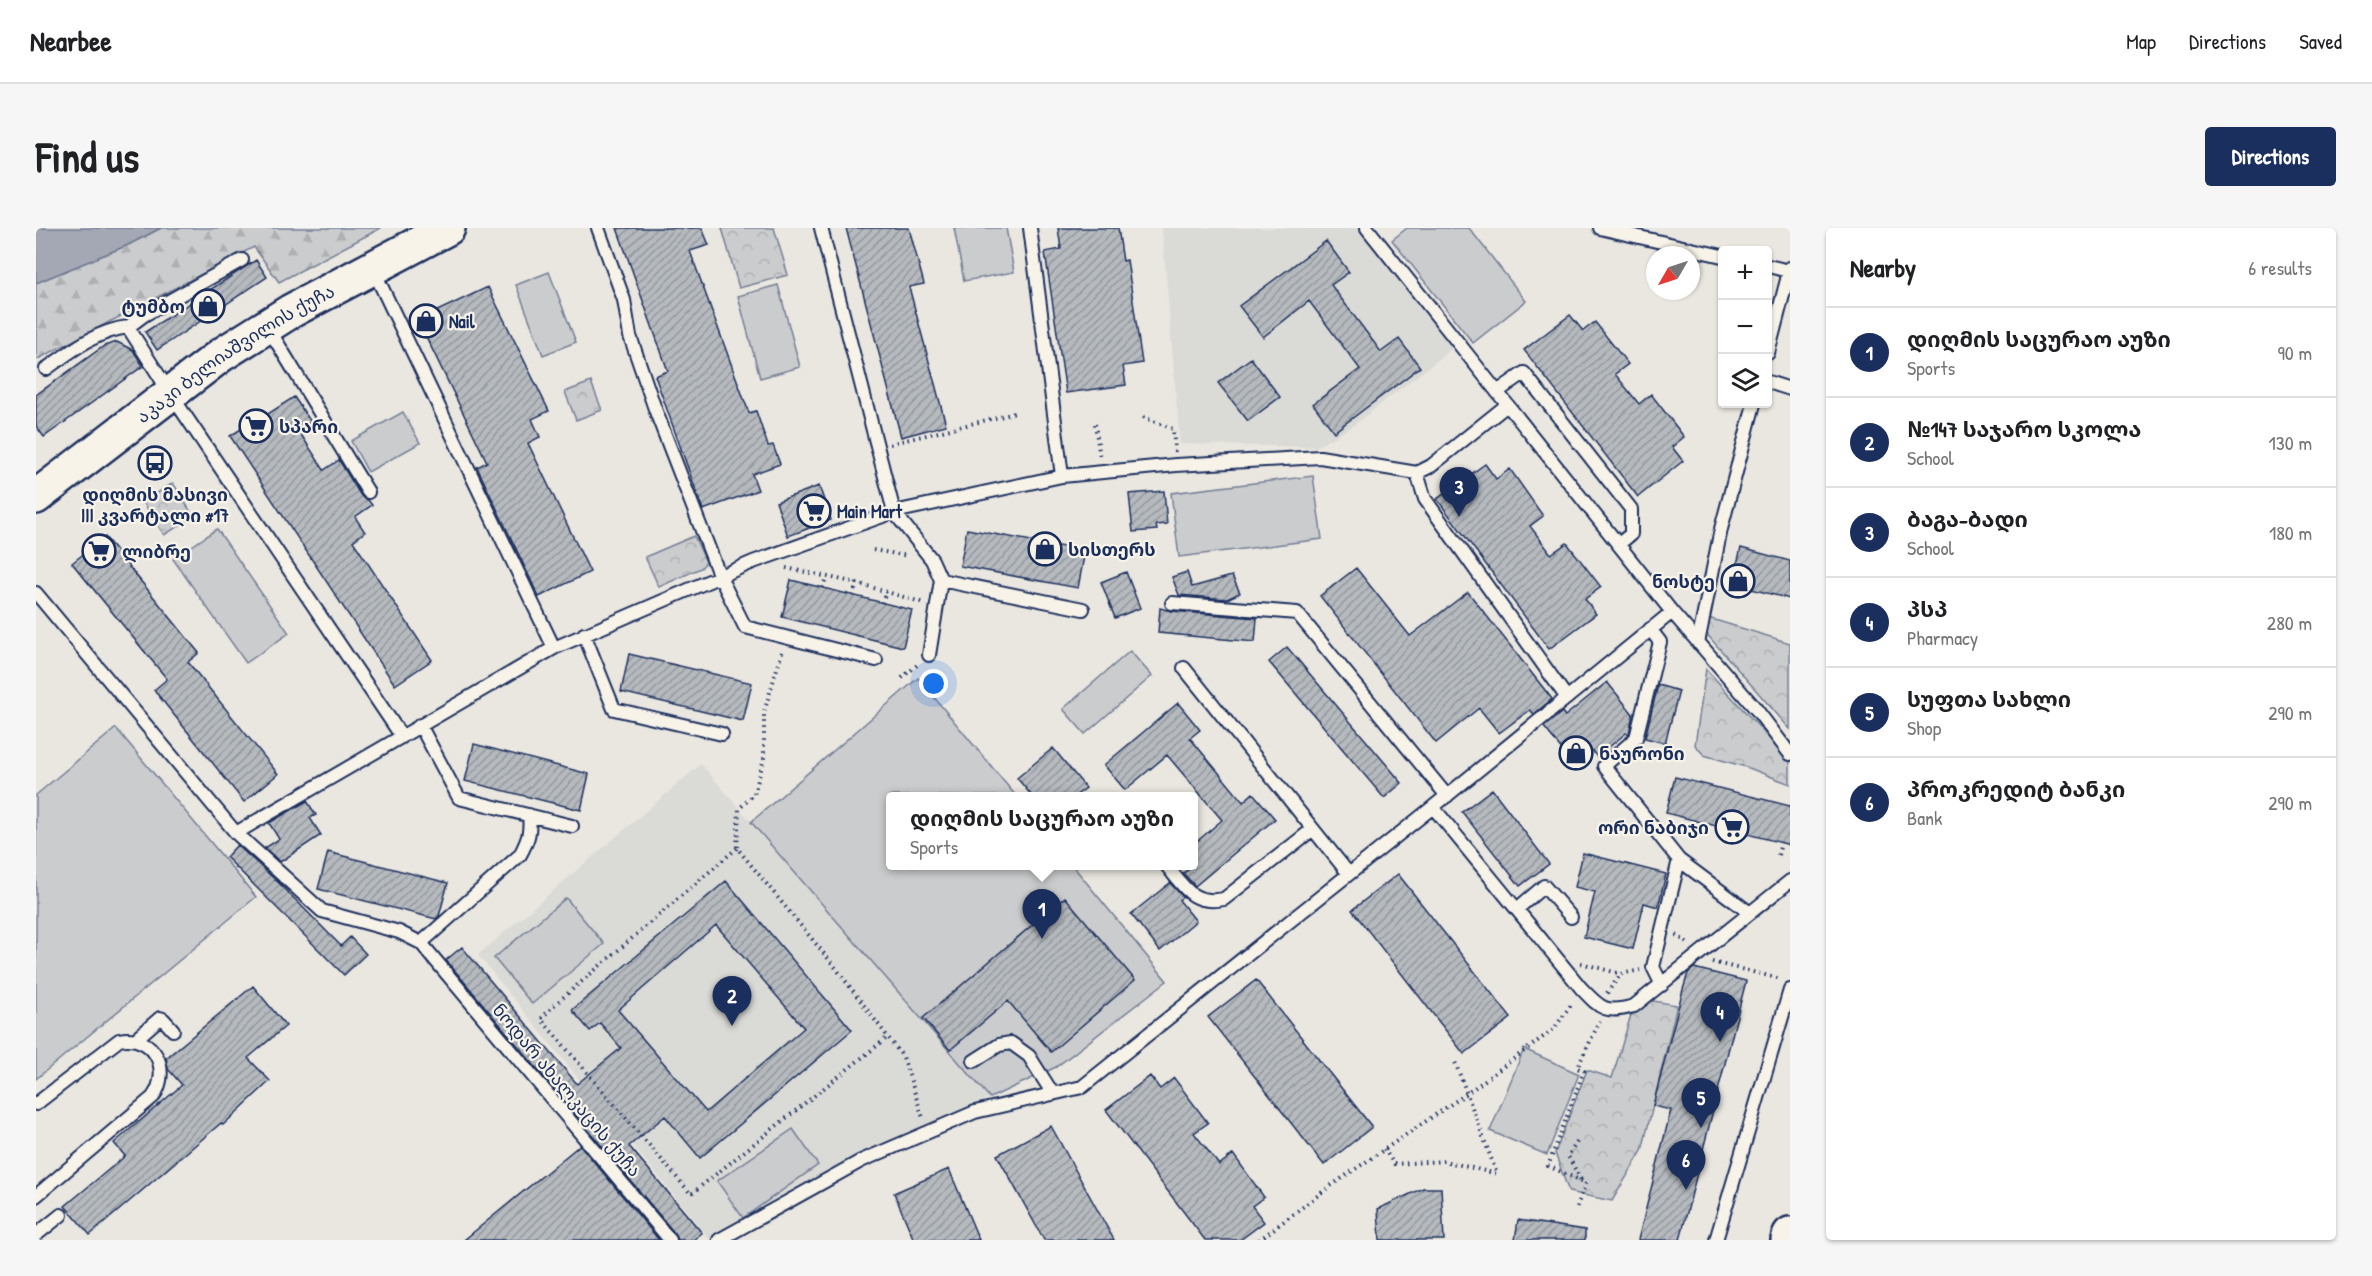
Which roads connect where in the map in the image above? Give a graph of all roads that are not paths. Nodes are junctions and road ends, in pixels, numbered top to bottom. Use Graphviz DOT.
graph roads {
  1 [pos="448,228"];
  2 [pos="598,228"];
  3 [pos="821,228"];
  4 [pos="1030,228"];
  5 [pos="1367,228"];
  6 [pos="1600,228"];
  7 [pos="1718,255"];
  8 [pos="242,260"];
  9 [pos="1772,267"];
  10 [pos="373,268"];
  11 [pos="1790,269"];
  12 [pos="267,326"];
  13 [pos="128,327"];
  14 [pos="1772,335"];
  15 [pos="46,369"];
  16 [pos="1772,384"];
  17 [pos="1790,389"];
  18 [pos="1497,392"];
  19 [pos="170,393"];
  20 [pos="1507,405"];
  21 [pos="1753,408"];
  22 [pos="1417,473"];
  23 [pos="1062,476"];
  24 [pos="368,492"];
  25 [pos="36,497"];
  26 [pos="894,512"];
  27 [pos="1619,544"];
  28 [pos="720,577"];
  29 [pos="941,580"];
  30 [pos="36,593"];
  31 [pos="1172,603"];
  32 [pos="1083,609"];
  33 [pos="1672,612"];
  34 [pos="1650,629"];
  35 [pos="584,634"];
  36 [pos="1698,643"];
  37 [pos="554,648"];
  38 [pos="928,655"];
  39 [pos="876,660"];
  40 [pos="1184,668"];
  41 [pos="1567,698"];
  42 [pos="420,725"];
  43 [pos="722,734"];
  44 [pos="402,737"];
  45 [pos="1790,754"];
  46 [pos="1447,796"];
  47 [pos="1433,807"];
  48 [pos="529,815"];
  49 [pos="572,826"];
  50 [pos="1313,829"];
  51 [pos="236,832"];
  52 [pos="1679,860"];
  53 [pos="1170,870"];
  54 [pos="1349,874"];
  55 [pos="1790,881"];
  56 [pos="1517,909"];
  57 [pos="1750,913"];
  58 [pos="1571,917"];
  59 [pos="421,943"];
  60 [pos="1662,985"];
  61 [pos="1790,990"];
  62 [pos="173,1030"];
  63 [pos="136,1039"];
  64 [pos="974,1061"];
  65 [pos="1053,1094"];
  66 [pos="36,1104"];
  67 [pos="36,1196"];
  68 [pos="61,1215"];
  69 [pos="1790,1234"];
  70 [pos="36,1235"];
  71 [pos="670,1240"];
  72 [pos="719,1240"];
  73 [pos="1716,1240"];
  74 [pos="1788,1240"];
  1 -- 10 [label="main road, აკაკი ბელიაშვილის ქუჩა"];
  2 -- 28 [label="lane"];
  3 -- 26 [label="lane"];
  4 -- 23 [label="lane"];
  5 -- 18 [label="lane"];
  6 -- 7 [label="lane"];
  8 -- 13 [label="lane"];
  9 -- 11 [label="lane"];
  10 -- 12 [label="main road, აკაკი ბელიაშვილის ქუჩა"];
  10 -- 37 [label="lane"];
  11 -- 14 [label="lane"];
  12 -- 19 [label="main road, აკაკი ბელიაშვილის ქუჩა"];
  12 -- 24 [label="lane"];
  13 -- 15 [label="lane"];
  13 -- 19 [label="lane"];
  16 -- 17 [label="lane"];
  18 -- 20 [label="lane"];
  18 -- 27 [label="lane"];
  19 -- 25 [label="main road, აკაკი ბელიაშვილის ქუჩა"];
  19 -- 44 [label="lane"];
  20 -- 22 [label="lane"];
  20 -- 27 [label="lane"];
  21 -- 36 [label="lane"];
  22 -- 23 [label="lane"];
  22 -- 41 [label="lane"];
  23 -- 26 [label="lane"];
  26 -- 28 [label="lane"];
  26 -- 29 [label="lane"];
  27 -- 33 [label="lane"];
  28 -- 35 [label="lane"];
  28 -- 39 [label="lane"];
  29 -- 32 [label="lane"];
  29 -- 38 [label="lane"];
  30 -- 51 [label="lane"];
  31 -- 46 [label="lane"];
  33 -- 34 [label="lane"];
  33 -- 36 [label="lane"];
  34 -- 41 [label="lane"];
  34 -- 52 [label="lane"];
  35 -- 37 [label="lane"];
  35 -- 43 [label="lane"];
  36 -- 45 [label="lane"];
  37 -- 42 [label="lane"];
  40 -- 50 [label="lane"];
  41 -- 46 [label="lane"];
  42 -- 44 [label="lane"];
  42 -- 48 [label="lane"];
  44 -- 51 [label="lane"];
  46 -- 47 [label="lane"];
  47 -- 54 [label="lane"];
  47 -- 56 [label="lane"];
  48 -- 49 [label="lane"];
  48 -- 59 [label="lane"];
  50 -- 53 [label="lane"];
  50 -- 54 [label="lane"];
  51 -- 59 [label="lane"];
  52 -- 57 [label="lane"];
  52 -- 60 [label="lane"];
  54 -- 65 [label="lane"];
  55 -- 57 [label="lane"];
  56 -- 58 [label="lane"];
  56 -- 60 [label="lane"];
  57 -- 60 [label="lane"];
  59 -- 71 [label="lane, ნოდარ ახალკაცის ქუჩა"];
  61 -- 73 [label="lane"];
  62 -- 63 [label="lane"];
  63 -- 66 [label="lane"];
  63 -- 67 [label="lane"];
  64 -- 65 [label="lane"];
  65 -- 72 [label="lane"];
  68 -- 70 [label="lane"];
  69 -- 74 [label="main road"];
}
